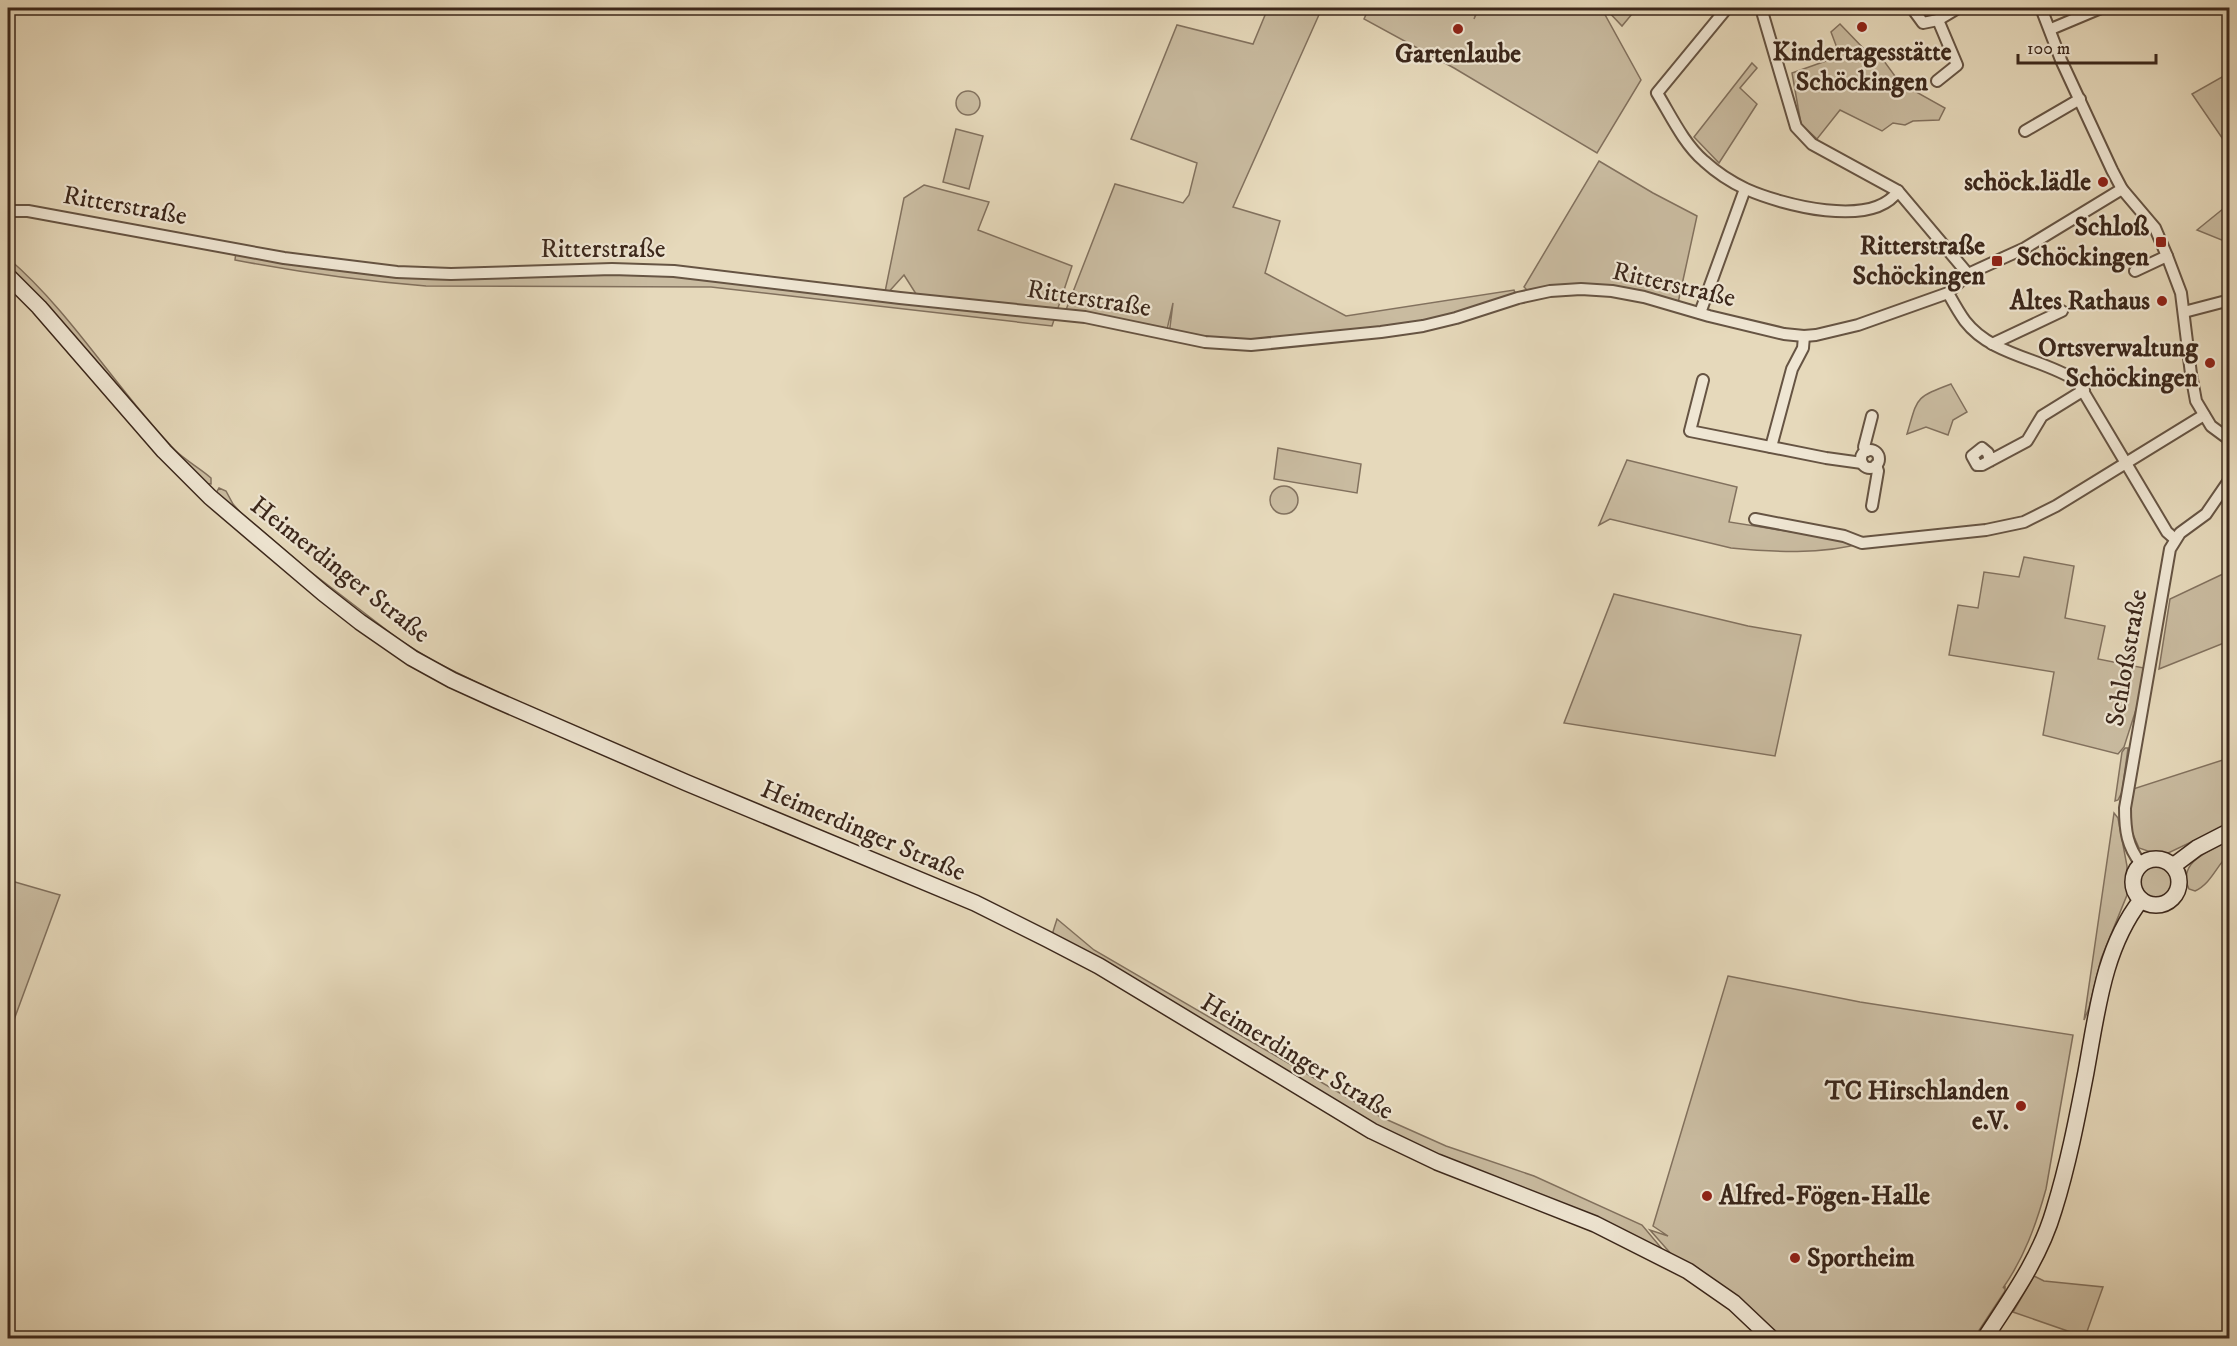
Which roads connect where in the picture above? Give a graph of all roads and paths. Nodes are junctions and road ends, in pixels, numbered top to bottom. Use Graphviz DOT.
graph roads {
  1 [pos="1727,8"];
  2 [pos="1761,8"];
  3 [pos="1912,8"];
  4 [pos="1958,8"];
  5 [pos="2041,8"];
  6 [pos="2101,8"];
  7 [pos="1938,20"];
  8 [pos="2051,29"];
  9 [pos="1937,81"];
  10 [pos="2080,99"];
  11 [pos="2025,131"];
  12 [pos="1745,189"];
  13 [pos="2122,189"];
  14 [pos="1898,191"];
  15 [pos="8,211"];
  16 [pos="2167,256"];
  17 [pos="2135,271"];
  18 [pos="1968,274"];
  19 [pos="8,276"];
  20 [pos="1948,293"];
  21 [pos="2229,300"];
  22 [pos="2062,311"];
  23 [pos="2184,312"];
  24 [pos="1700,313"];
  25 [pos="1804,336"];
  26 [pos="1992,344"];
  27 [pos="1703,380"];
  28 [pos="2084,390"];
  29 [pos="2204,415"];
  30 [pos="1872,416"];
  31 [pos="2229,440"];
  32 [pos="1771,447"];
  33 [pos="1867,451"];
  34 [pos="1990,461"];
  35 [pos="2127,462"];
  36 [pos="1862,463"];
  37 [pos="1876,465"];
  38 [pos="2229,479"];
  39 [pos="1872,506"];
  40 [pos="1755,519"];
  41 [pos="2175,539"];
  42 [pos="2229,831"];
  43 [pos="2141,864"];
  44 [pos="2173,866"];
  45 [pos="2141,900"];
  46 [pos="1771,1338"];
  47 [pos="1984,1338"];
  1 -- 12 [label="street"];
  2 -- 14 [label="street"];
  3 -- 7 [label="street"];
  4 -- 7 [label="street"];
  5 -- 8 [label="street"];
  6 -- 8 [label="street"];
  7 -- 9 [label="street"];
  8 -- 10 [label="street"];
  10 -- 11 [label="street"];
  10 -- 13 [label="street"];
  12 -- 14 [label="street"];
  12 -- 24 [label="street"];
  13 -- 16 [label="street"];
  13 -- 18 [label="street, Ritterstraße"];
  14 -- 18 [label="street"];
  15 -- 24 [label="street, Ritterstraße"];
  16 -- 17 [label="street"];
  16 -- 23 [label="street"];
  18 -- 20 [label="street, Ritterstraße"];
  19 -- 46 [label="main road, Heimerdinger Straße"];
  20 -- 25 [label="street, Ritterstraße"];
  20 -- 26 [label="street"];
  21 -- 23 [label="street"];
  22 -- 26 [label="street"];
  23 -- 29 [label="street"];
  24 -- 25 [label="street, Ritterstraße"];
  25 -- 32 [label="street"];
  26 -- 28 [label="street"];
  27 -- 32 [label="street"];
  28 -- 34 [label="street"];
  28 -- 35 [label="street"];
  29 -- 31 [label="street"];
  29 -- 35 [label="street"];
  30 -- 33 [label="street"];
  32 -- 36 [label="street"];
  33 -- 36 [label="street"];
  33 -- 37 [label="street"];
  35 -- 40 [label="street"];
  35 -- 41 [label="street"];
  36 -- 37 [label="street"];
  37 -- 39 [label="street"];
  38 -- 41 [label="street"];
  41 -- 43 [label="street, Schloßstraße"];
  42 -- 44 [label="main road"];
  43 -- 44 [label="main road"];
  43 -- 45 [label="main road"];
  44 -- 45 [label="main road"];
  45 -- 47 [label="main road"];
}
